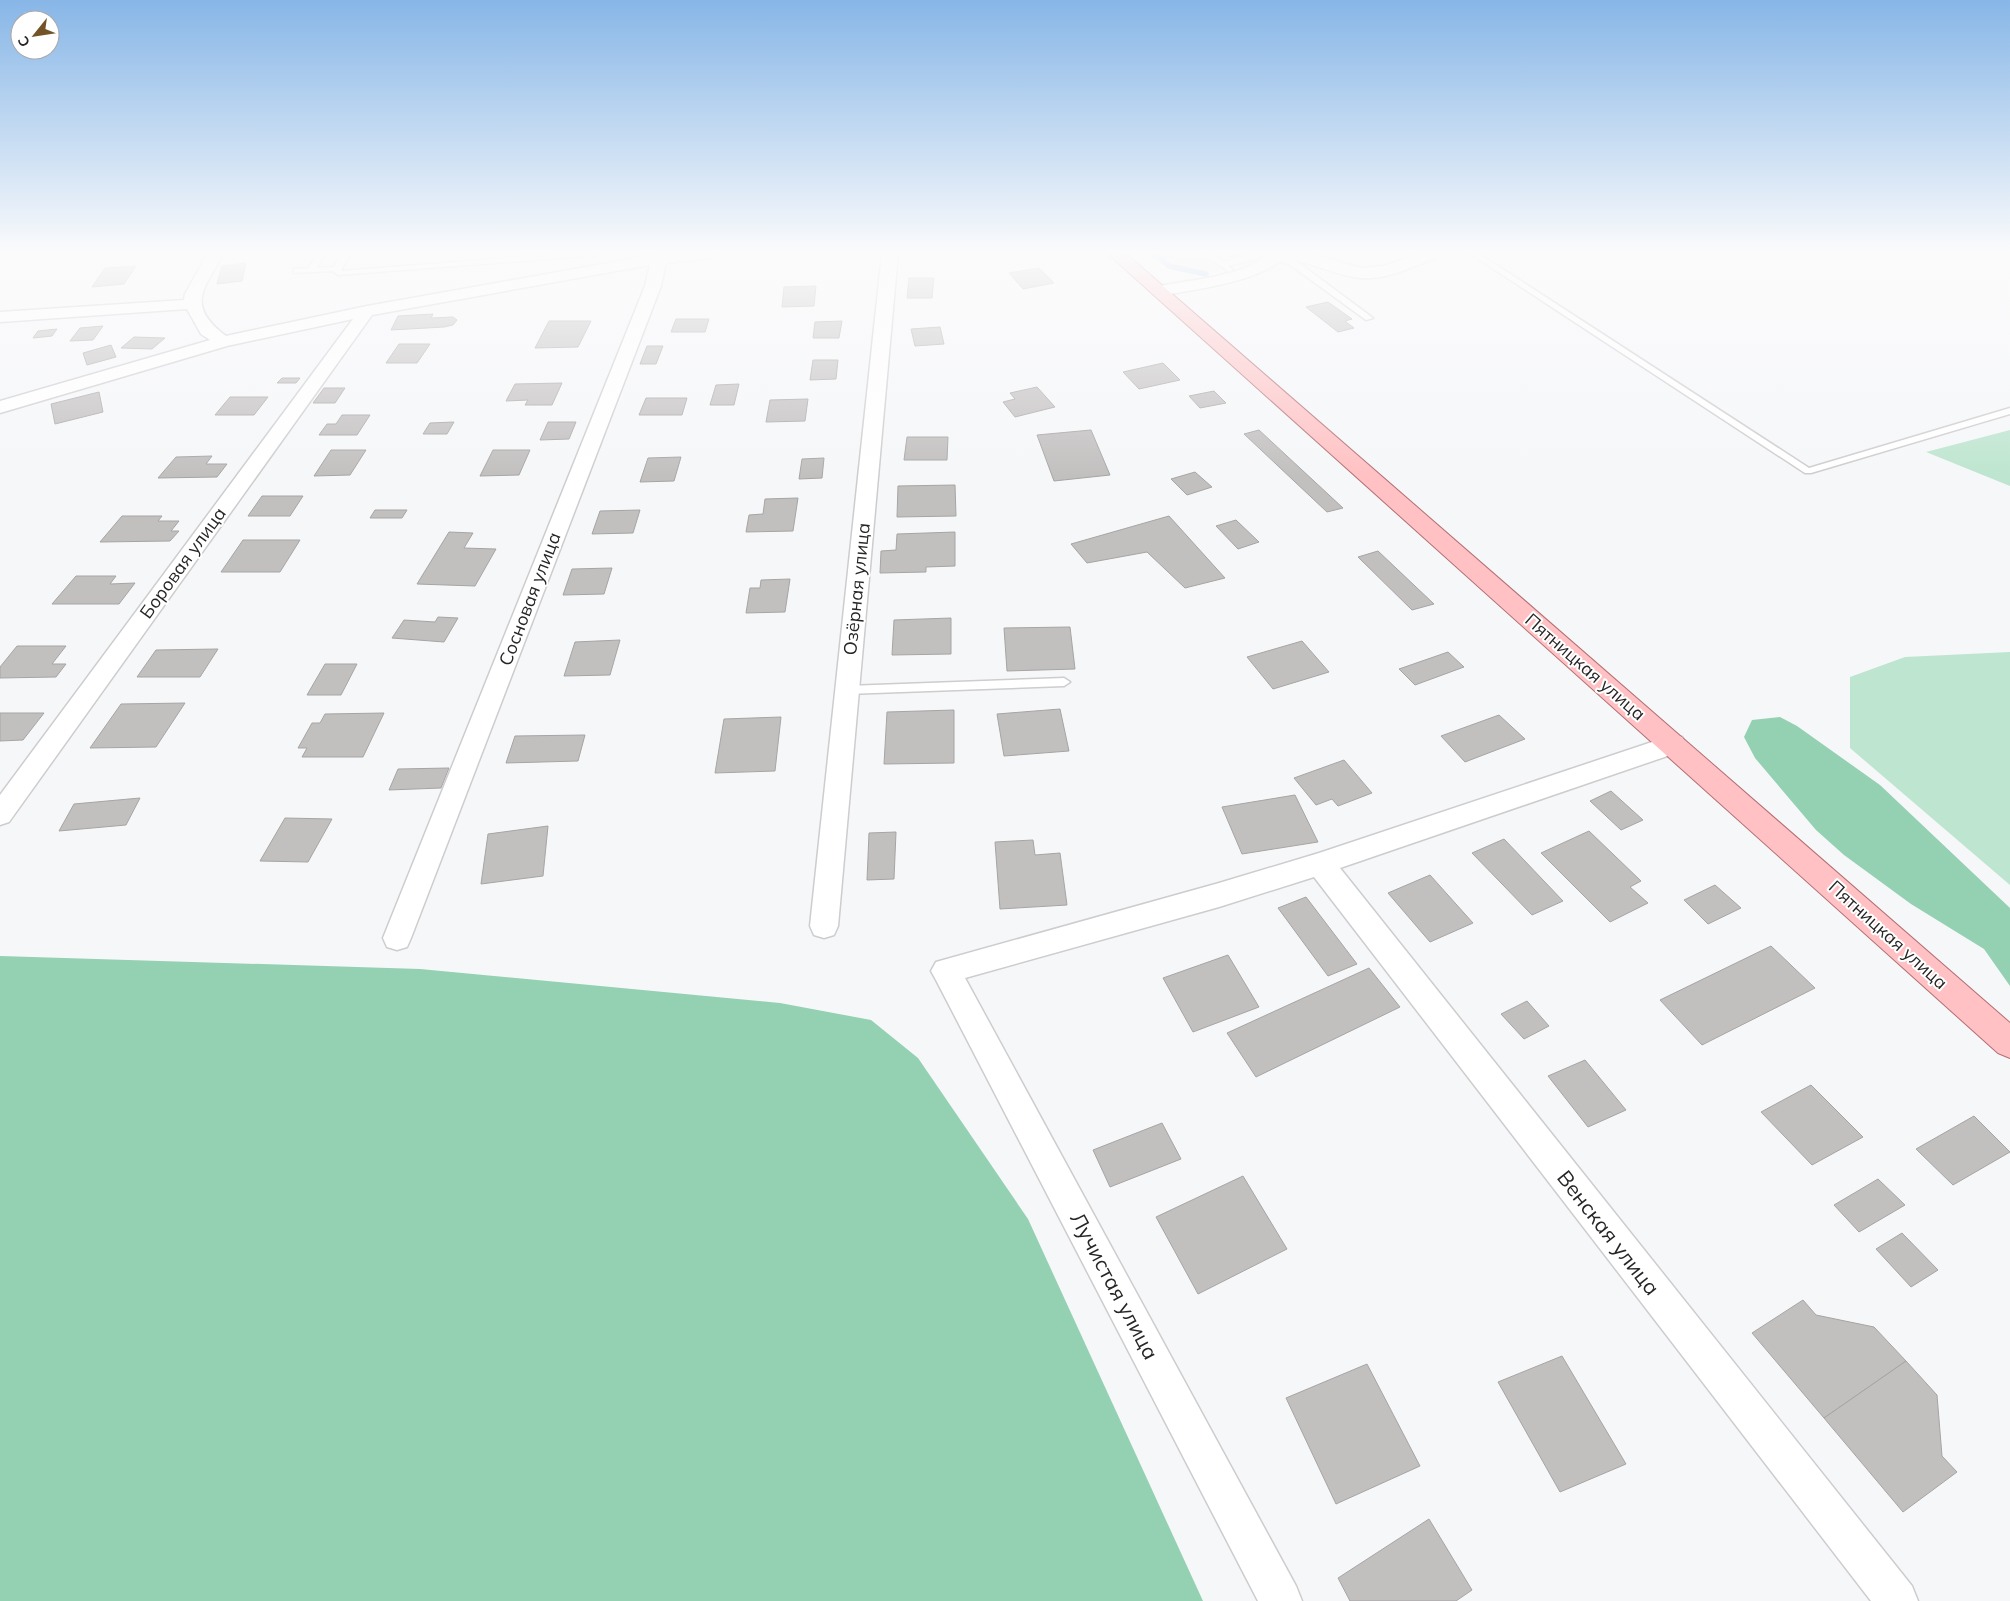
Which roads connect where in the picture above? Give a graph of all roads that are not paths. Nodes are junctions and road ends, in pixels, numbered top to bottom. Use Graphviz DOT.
graph roads {
  1 [pos="206,328"];
  2 [pos="289,328"];
  3 [pos="355,328"];
  4 [pos="637,328"];
  5 [pos="883,328"];
  6 [pos="1200,328"];
  7 [pos="1588,328"];
  8 [pos="223,342"];
  9 [pos="0,407"];
  10 [pos="2010,411"];
  11 [pos="1064,682"];
  12 [pos="847,690"];
  13 [pos="1674,744"];
  14 [pos="0,815"];
  15 [pos="1320,864"];
  16 [pos="824,926"];
  17 [pos="397,938"];
  18 [pos="2010,1043"];
  19 [pos="1281,1601"];
  20 [pos="1896,1601"];
  1 -- 8 [label="street"];
  2 -- 8 [label="street"];
  3 -- 14 [label="street, Боровая улица"];
  4 -- 17 [label="street, Сосновая улица"];
  5 -- 12 [label="street, Озёрная улица"];
  6 -- 13 [label="main road, Пятницкая улица"];
  7 -- 10 [label="lane"];
  8 -- 9 [label="street"];
  11 -- 12 [label="lane"];
  12 -- 16 [label="street, Озёрная улица"];
  13 -- 15 [label="street"];
  13 -- 18 [label="main road, Пятницкая улица"];
  15 -- 19 [label="street, Лучистая улица"];
  15 -- 20 [label="street, Венская улица"];
}
